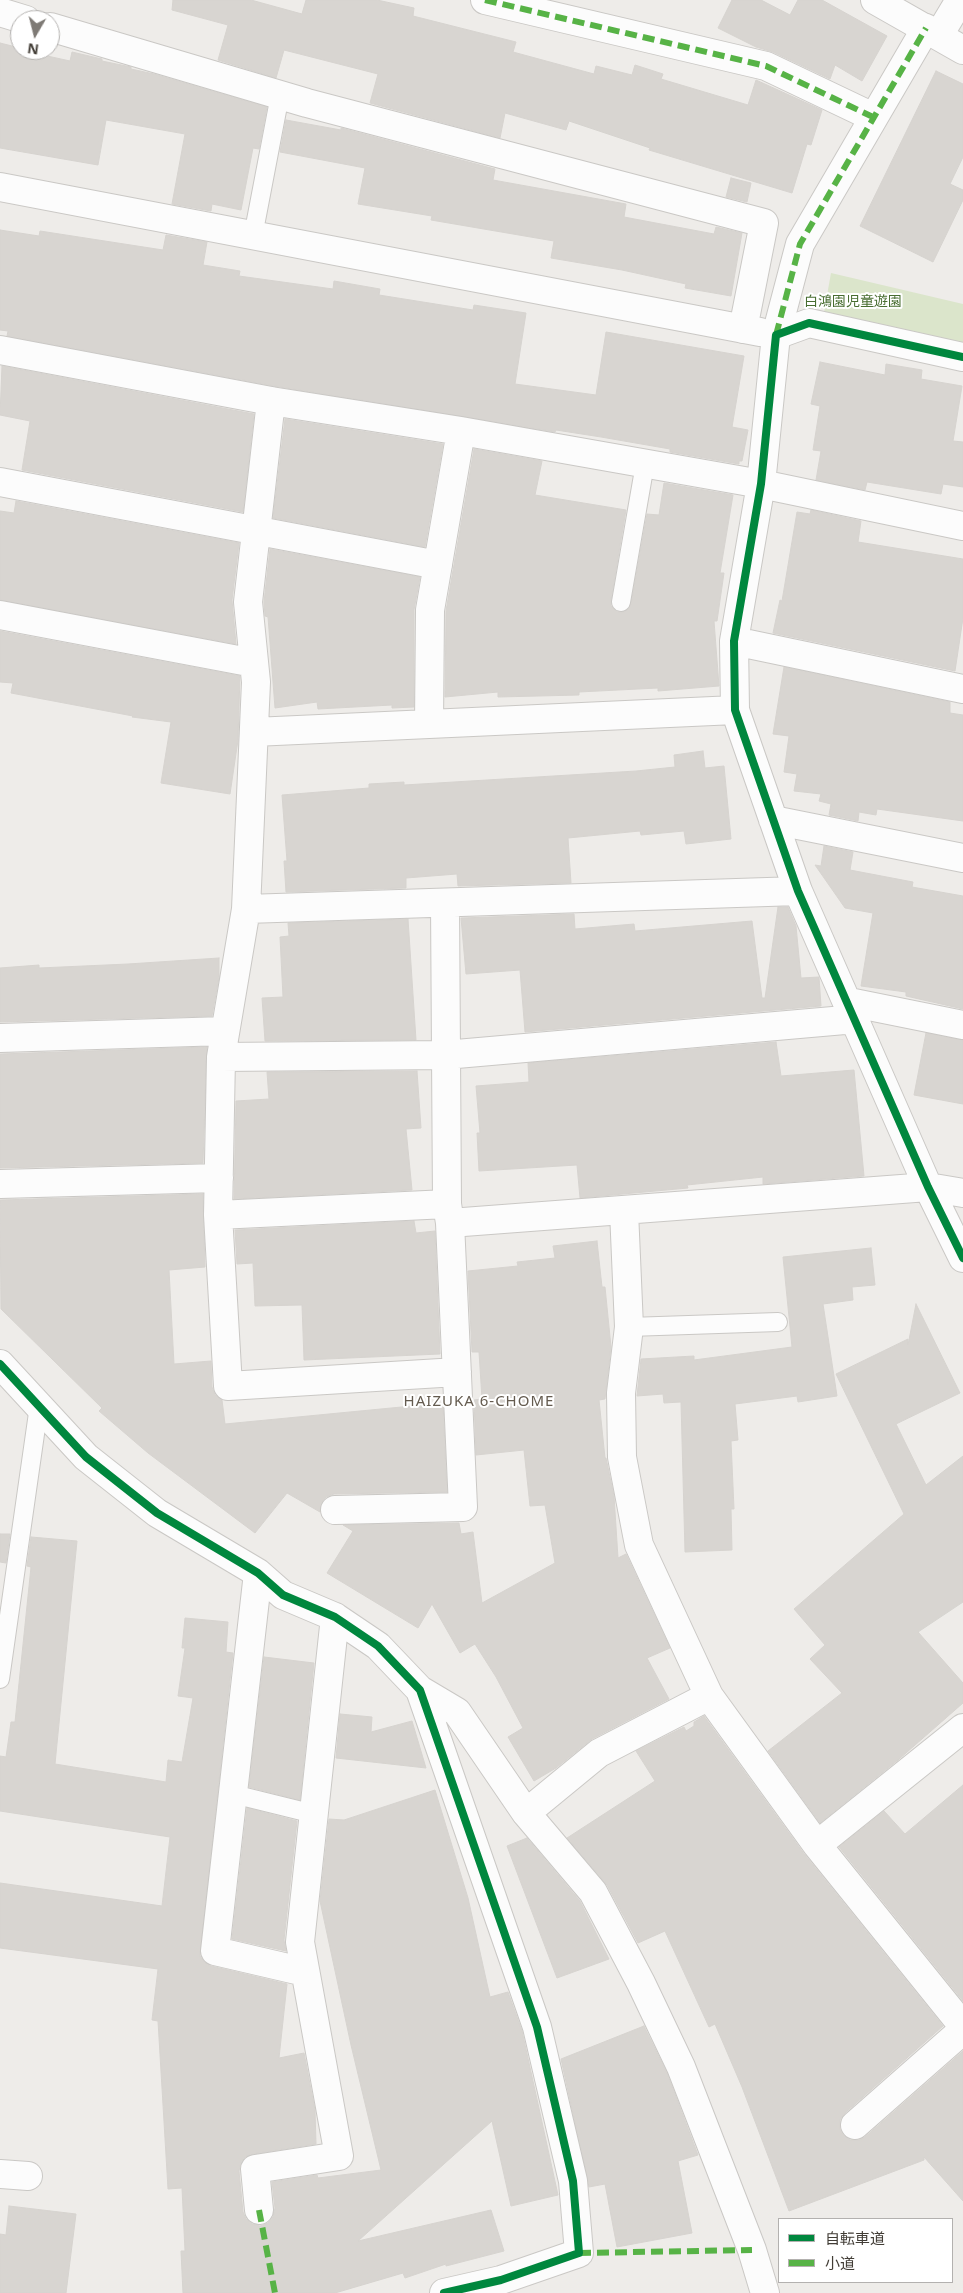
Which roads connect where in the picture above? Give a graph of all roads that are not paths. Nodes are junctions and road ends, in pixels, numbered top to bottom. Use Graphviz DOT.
graph roads {
  1 [pos="485,0"];
  2 [pos="875,0"];
  3 [pos="960,0"];
  4 [pos="60,30"];
  5 [pos="933,32"];
  6 [pos="963,50"];
  7 [pos="280,94"];
  8 [pos="873,117"];
  9 [pos="0,187"];
  10 [pos="253,236"];
  11 [pos="743,329"];
  12 [pos="776,335"];
  13 [pos="0,350"];
  14 [pos="963,357"];
  15 [pos="271,401"];
  16 [pos="461,431"];
  17 [pos="646,464"];
  18 [pos="0,482"];
  19 [pos="761,484"];
  20 [pos="963,526"];
  21 [pos="256,530"];
  22 [pos="438,565"];
  23 [pos="621,602"];
  24 [pos="0,614"];
  25 [pos="734,641"];
  26 [pos="254,663"];
  27 [pos="963,689"];
  28 [pos="735,710"];
  29 [pos="429,724"];
  30 [pos="254,732"];
  31 [pos="773,820"];
  32 [pos="963,858"];
  33 [pos="798,891"];
  34 [pos="445,903"];
  35 [pos="246,910"];
  36 [pos="852,1011"];
  37 [pos="963,1025"];
  38 [pos="0,1038"];
  39 [pos="223,1044"];
  40 [pos="445,1055"];
  41 [pos="219,1178"];
  42 [pos="0,1184"];
  43 [pos="928,1187"];
  44 [pos="963,1193"];
  45 [pos="624,1211"];
  46 [pos="449,1214"];
  47 [pos="218,1215"];
  48 [pos="963,1258"];
  49 [pos="778,1322"];
  50 [pos="629,1327"];
  51 [pos="0,1364"];
  52 [pos="457,1372"];
  53 [pos="39,1406"];
  54 [pos="335,1510"];
  55 [pos="258,1573"];
  56 [pos="335,1617"];
  57 [pos="0,1680"];
  58 [pos="420,1690"];
  59 [pos="709,1696"];
  60 [pos="963,1728"];
  61 [pos="233,1794"];
  62 [pos="526,1813"];
  63 [pos="314,1814"];
  64 [pos="817,1845"];
  65 [pos="305,1972"];
  66 [pos="963,2026"];
  67 [pos="963,2030"];
  68 [pos="854,2125"];
  69 [pos="0,2174"];
  70 [pos="28,2176"];
  71 [pos="259,2210"];
  72 [pos="502,2287"];
  73 [pos="444,2293"];
  74 [pos="764,2293"];
  1 -- 8 [label="street"];
  2 -- 5 [label="street"];
  3 -- 5 [label="street"];
  4 -- 7 [label="street"];
  5 -- 6 [label="street"];
  5 -- 8 [label="street"];
  7 -- 10 [label="lane"];
  7 -- 11 [label="street"];
  8 -- 12 [label="street"];
  9 -- 10 [label="street"];
  10 -- 11 [label="street"];
  11 -- 12 [label="street"];
  12 -- 14 [label="street"];
  12 -- 19 [label="street"];
  13 -- 15 [label="street"];
  15 -- 16 [label="street"];
  15 -- 21 [label="street"];
  16 -- 17 [label="street"];
  16 -- 22 [label="street"];
  17 -- 19 [label="street"];
  17 -- 23 [label="lane"];
  18 -- 21 [label="street"];
  19 -- 20 [label="street"];
  19 -- 25 [label="street"];
  21 -- 22 [label="street"];
  21 -- 26 [label="street"];
  22 -- 29 [label="street"];
  24 -- 26 [label="street"];
  25 -- 27 [label="street"];
  25 -- 28 [label="street"];
  26 -- 30 [label="street"];
  28 -- 29 [label="street"];
  28 -- 31 [label="street"];
  29 -- 30 [label="street"];
  30 -- 35 [label="street"];
  31 -- 32 [label="street"];
  31 -- 33 [label="street"];
  33 -- 34 [label="street"];
  33 -- 36 [label="street"];
  34 -- 35 [label="street"];
  34 -- 40 [label="street"];
  35 -- 39 [label="street"];
  36 -- 37 [label="street"];
  36 -- 40 [label="street"];
  36 -- 43 [label="street"];
  38 -- 39 [label="street"];
  39 -- 40 [label="street"];
  39 -- 41 [label="street"];
  40 -- 46 [label="street"];
  41 -- 42 [label="street"];
  41 -- 47 [label="street"];
  43 -- 44 [label="street"];
  43 -- 45 [label="street"];
  43 -- 48 [label="street"];
  45 -- 46 [label="street"];
  45 -- 50 [label="street"];
  46 -- 47 [label="street"];
  46 -- 52 [label="street"];
  47 -- 52 [label="street"];
  49 -- 50 [label="lane"];
  50 -- 59 [label="street"];
  51 -- 53 [label="street"];
  52 -- 54 [label="street"];
  53 -- 55 [label="street"];
  53 -- 57 [label="lane"];
  55 -- 56 [label="street"];
  55 -- 61 [label="street"];
  56 -- 58 [label="street"];
  56 -- 63 [label="street"];
  58 -- 62 [label="street"];
  58 -- 72 [label="street"];
  59 -- 62 [label="street"];
  59 -- 64 [label="street"];
  60 -- 64 [label="street"];
  61 -- 63 [label="lane"];
  61 -- 65 [label="street"];
  62 -- 74 [label="street"];
  63 -- 65 [label="street"];
  64 -- 66 [label="street"];
  65 -- 71 [label="street"];
  67 -- 68 [label="street"];
  69 -- 70 [label="street"];
  72 -- 73 [label="street"];
}
